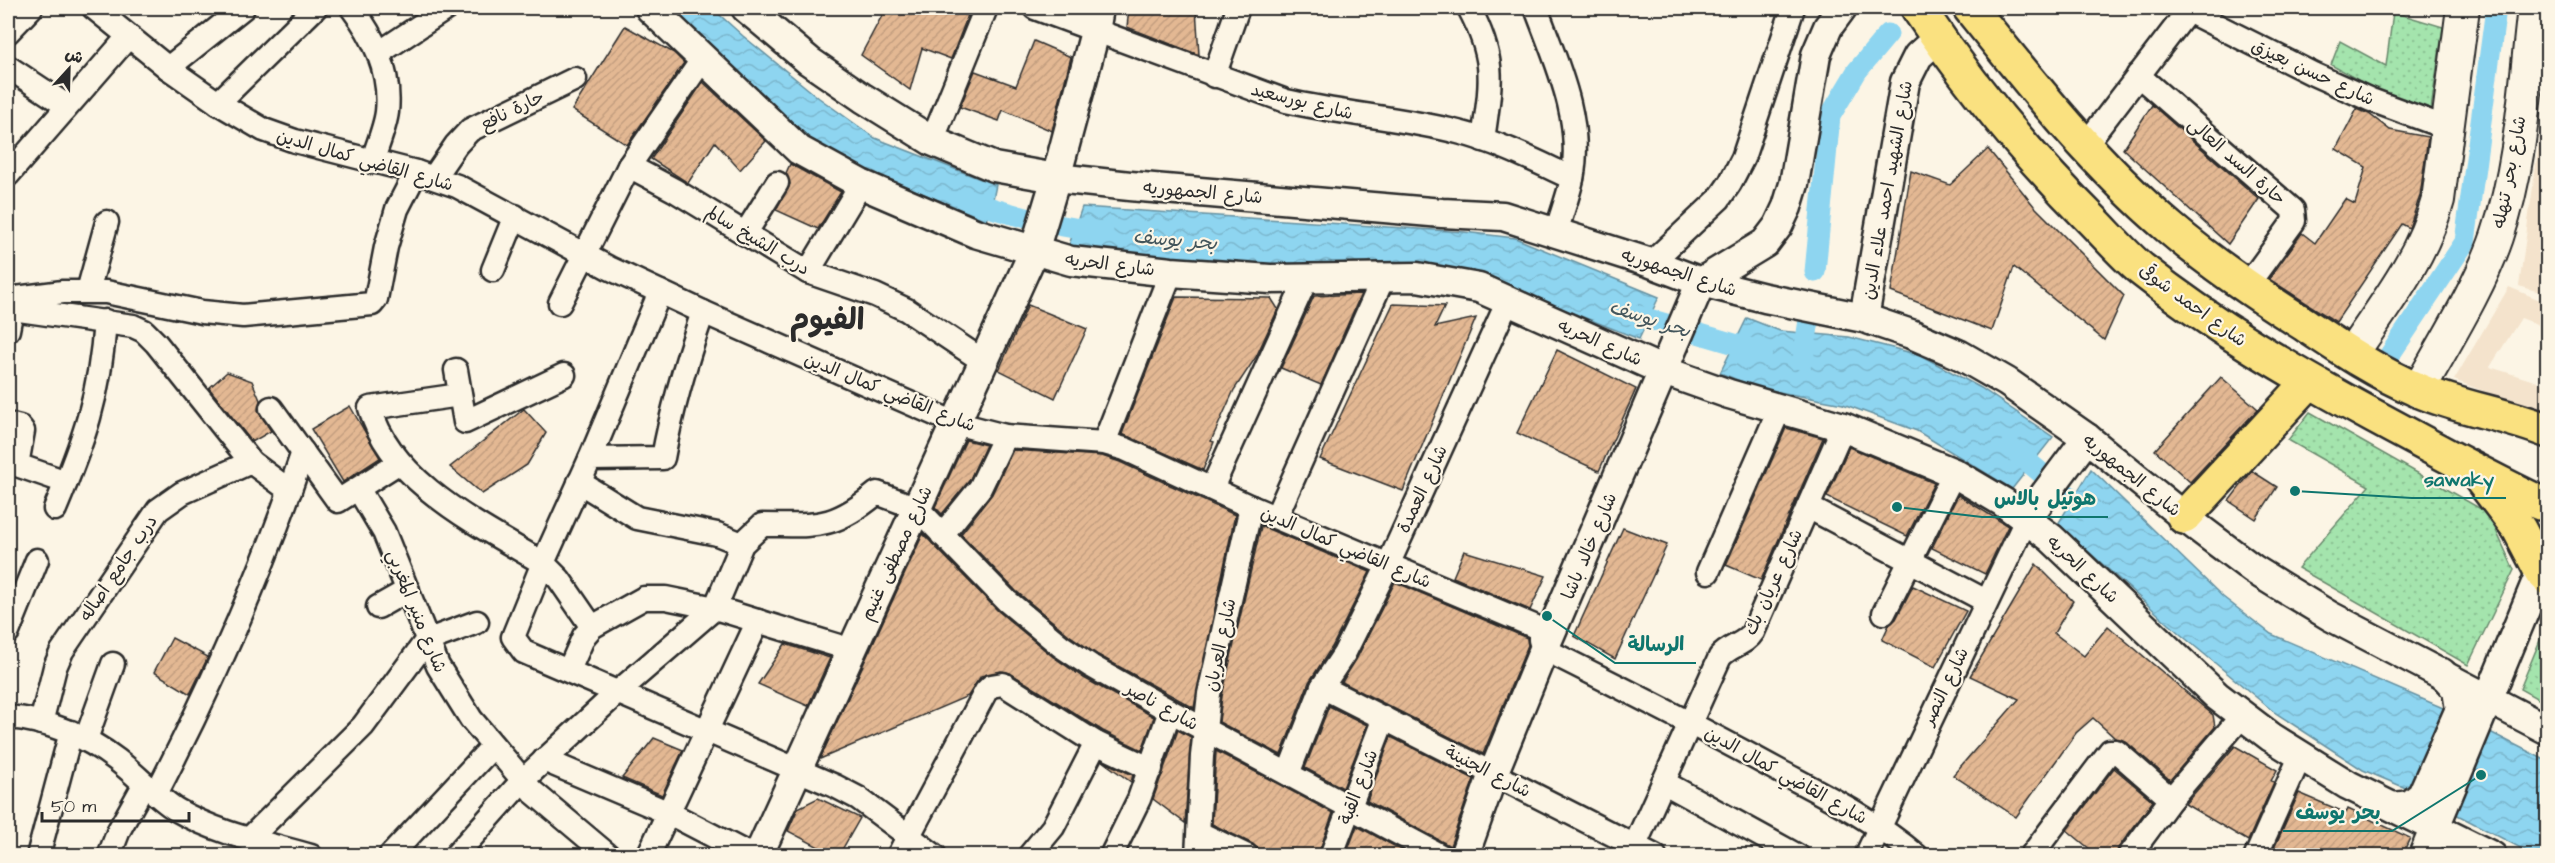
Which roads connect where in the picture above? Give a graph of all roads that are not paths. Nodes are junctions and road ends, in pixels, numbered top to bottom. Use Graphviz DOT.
graph roads {
  1 [pos="31,8"];
  2 [pos="94,8"];
  3 [pos="243,8"];
  4 [pos="315,8"];
  5 [pos="352,8"];
  6 [pos="447,8"];
  7 [pos="650,8"];
  8 [pos="746,8"];
  9 [pos="986,8"];
  10 [pos="1035,8"];
  11 [pos="1237,8"];
  12 [pos="1469,8"];
  13 [pos="1536,8"];
  14 [pos="1793,8"];
  15 [pos="1842,8"];
  16 [pos="1918,8"];
  17 [pos="1970,8"];
  18 [pos="2463,8"];
  19 [pos="2534,8"];
  20 [pos="2185,9"];
  21 [pos="1097,20"];
  22 [pos="8,32"];
  23 [pos="128,37"];
  24 [pos="1938,38"];
  25 [pos="379,53"];
  26 [pos="704,57"];
  27 [pos="8,67"];
  28 [pos="168,68"];
  29 [pos="2138,75"];
  30 [pos="1214,76"];
  31 [pos="575,79"];
  32 [pos="218,103"];
  33 [pos="67,106"];
  34 [pos="2447,128"];
  35 [pos="1483,140"];
  36 [pos="932,141"];
  37 [pos="2086,144"];
  38 [pos="372,162"];
  39 [pos="629,166"];
  40 [pos="425,174"];
  41 [pos="8,175"];
  42 [pos="1056,178"];
  43 [pos="1572,178"];
  44 [pos="777,183"];
  45 [pos="861,184"];
  46 [pos="2141,201"];
  47 [pos="514,216"];
  48 [pos="107,222"];
  49 [pos="2170,228"];
  50 [pos="1556,233"];
  51 [pos="2105,233"];
  52 [pos="745,234"];
  53 [pos="1034,251"];
  54 [pos="584,255"];
  55 [pos="1651,263"];
  56 [pos="2140,268"];
  57 [pos="493,270"];
  58 [pos="808,272"];
  59 [pos="1171,272"];
  60 [pos="1384,276"];
  61 [pos="1306,280"];
  62 [pos="1701,282"];
  63 [pos="2246,287"];
  64 [pos="88,291"];
  65 [pos="660,292"];
  66 [pos="1508,301"];
  67 [pos="560,303"];
  68 [pos="10,309"];
  69 [pos="703,312"];
  70 [pos="1864,318"];
  71 [pos="105,321"];
  72 [pos="2351,355"];
  73 [pos="983,361"];
  74 [pos="456,370"];
  75 [pos="1664,371"];
  76 [pos="564,375"];
  77 [pos="2310,382"];
  78 [pos="2418,391"];
  79 [pos="460,395"];
  80 [pos="271,408"];
  81 [pos="1780,408"];
  82 [pos="955,423"];
  83 [pos="8,424"];
  84 [pos="2539,424"];
  85 [pos="1844,427"];
  86 [pos="1005,436"];
  87 [pos="2087,438"];
  88 [pos="1104,443"];
  89 [pos="303,452"];
  90 [pos="590,459"];
  91 [pos="250,462"];
  92 [pos="398,463"];
  93 [pos="2474,471"];
  94 [pos="1954,473"];
  95 [pos="66,482"];
  96 [pos="579,482"];
  97 [pos="1212,488"];
  98 [pos="359,489"];
  99 [pos="290,491"];
  100 [pos="2547,503"];
  101 [pos="1251,507"];
  102 [pos="1808,507"];
  103 [pos="917,508"];
  104 [pos="54,509"];
  105 [pos="1276,517"];
  106 [pos="2184,517"];
  107 [pos="2027,518"];
  108 [pos="942,535"];
  109 [pos="742,544"];
  110 [pos="37,560"];
  111 [pos="1910,561"];
  112 [pos="543,563"];
  113 [pos="1388,565"];
  114 [pos="1708,572"];
  115 [pos="2544,575"];
  116 [pos="408,590"];
  117 [pos="1986,601"];
  118 [pos="378,607"];
  119 [pos="715,608"];
  120 [pos="1884,613"];
  121 [pos="758,621"];
  122 [pos="477,622"];
  123 [pos="592,627"];
  124 [pos="8,632"];
  125 [pos="426,641"];
  126 [pos="1544,649"];
  127 [pos="852,650"];
  128 [pos="113,664"];
  129 [pos="568,670"];
  130 [pos="2442,673"];
  131 [pos="1322,687"];
  132 [pos="618,691"];
  133 [pos="2488,697"];
  134 [pos="1170,711"];
  135 [pos="2242,716"];
  136 [pos="8,717"];
  137 [pos="1384,718"];
  138 [pos="1690,722"];
  139 [pos="41,723"];
  140 [pos="1205,729"];
  141 [pos="2547,729"];
  142 [pos="707,730"];
  143 [pos="78,736"];
  144 [pos="1096,743"];
  145 [pos="493,746"];
  146 [pos="2300,758"];
  147 [pos="544,760"];
  148 [pos="797,769"];
  149 [pos="1151,769"];
  150 [pos="1288,774"];
  151 [pos="1493,774"];
  152 [pos="522,781"];
  153 [pos="1663,782"];
  154 [pos="150,790"];
  155 [pos="2171,799"];
  156 [pos="1350,807"];
  157 [pos="2394,807"];
  158 [pos="669,813"];
  159 [pos="1878,827"];
  160 [pos="2435,827"];
  161 [pos="908,834"];
  162 [pos="249,838"];
  163 [pos="1198,844"];
  164 [pos="1633,850"];
  165 [pos="594,851"];
  166 [pos="38,855"];
  167 [pos="110,855"];
  168 [pos="311,855"];
  169 [pos="390,855"];
  170 [pos="455,855"];
  171 [pos="648,855"];
  172 [pos="752,855"];
  173 [pos="758,855"];
  174 [pos="898,855"];
  175 [pos="935,855"];
  176 [pos="1029,855"];
  177 [pos="1111,855"];
  178 [pos="1247,855"];
  179 [pos="1331,855"];
  180 [pos="1441,855"];
  181 [pos="1464,855"];
  182 [pos="1655,855"];
  183 [pos="1798,855"];
  184 [pos="1866,855"];
  185 [pos="1917,855"];
  186 [pos="2031,855"];
  187 [pos="2129,855"];
  188 [pos="2256,855"];
  189 [pos="2423,855"];
  190 [pos="2492,855"];
  1 -- 22 [label="street"];
  2 -- 23 [label="street, شارع القاضي كمال الدين"];
  3 -- 28 [label="street"];
  4 -- 32 [label="street"];
  5 -- 25 [label="street"];
  6 -- 25 [label="street"];
  7 -- 26 [label="street, شارع الحريه"];
  8 -- 36 [label="street, شارع الجمهوريه"];
  9 -- 36 [label="street"];
  10 -- 21 [label="street, شارع بورسعيد"];
  11 -- 30 [label="street"];
  12 -- 35 [label="street"];
  13 -- 43 [label="street"];
  14 -- 55 [label="street"];
  15 -- 62 [label="street"];
  16 -- 24 [label="main road, شارع احمد شوقى"];
  17 -- 37 [label="main road"];
  18 -- 34 [label="main road"];
  19 -- 78 [label="main road, شارع بحر تنهله"];
  20 -- 29 [label="street"];
  20 -- 34 [label="street, شارع حسن بعيزق"];
  21 -- 30 [label="street, شارع بورسعيد"];
  21 -- 42 [label="street"];
  23 -- 28 [label="street, شارع القاضي كمال الدين"];
  23 -- 33 [label="street"];
  24 -- 51 [label="main road, شارع احمد شوقى"];
  24 -- 70 [label="street, شارع الشهيد احمد علاء الدين"];
  25 -- 38 [label="street"];
  26 -- 39 [label="street"];
  26 -- 45 [label="street, شارع الحريه"];
  27 -- 33 [label="street"];
  28 -- 32 [label="street, شارع القاضي كمال الدين"];
  29 -- 37 [label="street"];
  29 -- 63 [label="street, حارة السد العالى"];
  30 -- 35 [label="street, شارع بورسعيد"];
  31 -- 40 [label="street, حارة نافع"];
  32 -- 38 [label="street, شارع القاضي كمال الدين"];
  33 -- 41 [label="street"];
  34 -- 72 [label="main road"];
  35 -- 43 [label="street, شارع بورسعيد"];
  36 -- 42 [label="street, شارع الجمهوريه"];
  37 -- 46 [label="main road"];
  38 -- 40 [label="street, شارع القاضي كمال الدين"];
  39 -- 52 [label="street, درب الشيخ سالم"];
  39 -- 54 [label="street"];
  40 -- 47 [label="street, شارع القاضي كمال الدين"];
  40 -- 64 [label="street, حارة نافع"];
  42 -- 50 [label="street, شارع الجمهوريه"];
  42 -- 53 [label="street, شارع مصطفى غنيم"];
  43 -- 50 [label="street"];
  44 -- 52 [label="street"];
  45 -- 53 [label="street, شارع الحريه"];
  45 -- 58 [label="street"];
  46 -- 49 [label="main road"];
  46 -- 51 [label="main road"];
  47 -- 54 [label="street, شارع القاضي كمال الدين"];
  47 -- 57 [label="street"];
  48 -- 64 [label="street"];
  49 -- 56 [label="main road"];
  49 -- 63 [label="main road"];
  50 -- 55 [label="street, شارع الجمهوريه"];
  51 -- 56 [label="main road, شارع احمد شوقى"];
  52 -- 58 [label="street, درب الشيخ سالم"];
  53 -- 59 [label="street, شارع الحريه"];
  53 -- 73 [label="street, شارع مصطفى غنيم"];
  54 -- 65 [label="street, شارع القاضي كمال الدين"];
  54 -- 67 [label="street"];
  55 -- 62 [label="street, شارع الجمهوريه"];
  56 -- 77 [label="main road, شارع احمد شوقى"];
  58 -- 73 [label="street, درب الشيخ سالم"];
  59 -- 61 [label="street, شارع الحريه"];
  59 -- 88 [label="street"];
  60 -- 61 [label="street, شارع الحريه"];
  60 -- 66 [label="street, شارع الحريه"];
  60 -- 105 [label="street"];
  61 -- 97 [label="street"];
  62 -- 70 [label="street, شارع الجمهوريه"];
  62 -- 75 [label="street, شارع خالد باشا"];
  63 -- 72 [label="main road"];
  64 -- 68 [label="street"];
  65 -- 69 [label="street, شارع القاضي كمال الدين"];
  65 -- 90 [label="street"];
  66 -- 75 [label="street, شارع الحريه"];
  66 -- 113 [label="street, شارع العمدة"];
  68 -- 71 [label="street"];
  69 -- 82 [label="street, شارع القاضي كمال الدين"];
  69 -- 90 [label="street"];
  70 -- 87 [label="street, شارع الجمهوريه"];
  71 -- 91 [label="street"];
  71 -- 95 [label="street"];
  72 -- 78 [label="main road"];
  73 -- 82 [label="street, شارع مصطفى غنيم"];
  74 -- 79 [label="street"];
  75 -- 81 [label="street, شارع الحريه"];
  75 -- 126 [label="street, شارع خالد باشا"];
  76 -- 79 [label="street"];
  77 -- 93 [label="main road, شارع احمد شوقى"];
  77 -- 106 [label="main road"];
  78 -- 84 [label="main road"];
  79 -- 92 [label="street"];
  80 -- 89 [label="street"];
  81 -- 85 [label="street, شارع الحريه"];
  81 -- 114 [label="street"];
  82 -- 86 [label="street, شارع القاضي كمال الدين"];
  82 -- 103 [label="street, شارع مصطفى غنيم"];
  83 -- 95 [label="street"];
  85 -- 94 [label="street, شارع الحريه"];
  85 -- 102 [label="street, شارع عريان بك"];
  86 -- 88 [label="street, شارع القاضي كمال الدين"];
  86 -- 108 [label="street"];
  87 -- 106 [label="street, شارع الجمهوريه"];
  87 -- 107 [label="street"];
  88 -- 97 [label="street, شارع القاضي كمال الدين"];
  89 -- 98 [label="street"];
  89 -- 99 [label="street"];
  90 -- 96 [label="street"];
  91 -- 99 [label="street"];
  91 -- 139 [label="street, درب جامع اصاله"];
  92 -- 98 [label="street"];
  92 -- 112 [label="street"];
  93 -- 100 [label="main road, شارع احمد شوقى"];
  93 -- 115 [label="main road"];
  94 -- 107 [label="street, شارع الحريه"];
  94 -- 111 [label="street"];
  95 -- 104 [label="street"];
  96 -- 109 [label="street"];
  96 -- 112 [label="street"];
  97 -- 101 [label="street, شارع القاضي كمال الدين"];
  98 -- 116 [label="street, شارع منير المغربي"];
  99 -- 154 [label="street"];
  101 -- 105 [label="street, شارع القاضي كمال الدين"];
  101 -- 140 [label="street, شارع العريان"];
  102 -- 111 [label="street"];
  102 -- 138 [label="street, شارع عريان بك"];
  103 -- 108 [label="street, شارع ناصر"];
  103 -- 109 [label="street"];
  103 -- 127 [label="street, شارع مصطفى غنيم"];
  105 -- 113 [label="street, شارع القاضي كمال الدين"];
  106 -- 130 [label="street, شارع الجمهوريه"];
  107 -- 117 [label="street, شارع النصر"];
  107 -- 135 [label="street, شارع الحريه"];
  108 -- 134 [label="street, شارع ناصر"];
  109 -- 119 [label="street"];
  110 -- 124 [label="street"];
  111 -- 117 [label="street"];
  111 -- 120 [label="street"];
  112 -- 123 [label="street"];
  112 -- 129 [label="street"];
  113 -- 126 [label="street, شارع القاضي كمال الدين"];
  113 -- 131 [label="street, شارع العمدة"];
  115 -- 133 [label="street"];
  116 -- 118 [label="street"];
  116 -- 125 [label="street, شارع منير المغربي"];
  117 -- 159 [label="street, شارع النصر"];
  119 -- 121 [label="street"];
  119 -- 123 [label="street"];
  119 -- 132 [label="street"];
  121 -- 127 [label="street"];
  121 -- 142 [label="street"];
  122 -- 125 [label="street"];
  123 -- 129 [label="street"];
  125 -- 145 [label="street, شارع منير المغربي"];
  125 -- 162 [label="street"];
  126 -- 138 [label="street, شارع القاضي كمال الدين"];
  126 -- 151 [label="street, شارع خالد باشا"];
  127 -- 148 [label="street, شارع مصطفى غنيم"];
  128 -- 143 [label="street"];
  129 -- 132 [label="street"];
  130 -- 133 [label="street, شارع الجمهوريه"];
  130 -- 157 [label="street"];
  131 -- 137 [label="street, شارع الجنينة"];
  131 -- 150 [label="street, شارع العمدة"];
  132 -- 142 [label="street"];
  132 -- 147 [label="street"];
  133 -- 141 [label="street, شارع الجمهوريه"];
  133 -- 160 [label="street"];
  134 -- 140 [label="street, شارع ناصر"];
  134 -- 149 [label="street"];
  135 -- 146 [label="street, شارع الحريه"];
  135 -- 155 [label="street"];
  136 -- 139 [label="street"];
  137 -- 151 [label="street, شارع الجنينة"];
  137 -- 156 [label="street, شارع القبة"];
  138 -- 153 [label="street, شارع عريان بك"];
  138 -- 159 [label="street, شارع القاضي كمال الدين"];
  139 -- 143 [label="street"];
  140 -- 150 [label="street, شارع ناصر"];
  140 -- 163 [label="street, شارع العريان"];
  142 -- 148 [label="street"];
  142 -- 158 [label="street"];
  143 -- 154 [label="street"];
  143 -- 166 [label="street"];
  144 -- 149 [label="street"];
  144 -- 161 [label="street"];
  144 -- 176 [label="street"];
  145 -- 152 [label="street, شارع منير المغربي"];
  145 -- 169 [label="street"];
  146 -- 157 [label="street, شارع الحريه"];
  146 -- 188 [label="street"];
  147 -- 152 [label="street"];
  147 -- 158 [label="street"];
  148 -- 161 [label="street"];
  148 -- 173 [label="street, شارع مصطفى غنيم"];
  149 -- 177 [label="street"];
  150 -- 156 [label="street, شارع ناصر"];
  151 -- 164 [label="street, شارع الجنينة"];
  151 -- 181 [label="street, شارع خالد باشا"];
  152 -- 165 [label="street, شارع منير المغربي"];
  152 -- 170 [label="street"];
  153 -- 164 [label="street, شارع عريان بك"];
  153 -- 183 [label="street"];
  154 -- 162 [label="street"];
  154 -- 167 [label="street"];
  155 -- 186 [label="street"];
  155 -- 187 [label="street"];
  156 -- 179 [label="street, شارع القبة"];
  156 -- 180 [label="street, شارع ناصر"];
  157 -- 160 [label="street, شارع الحريه"];
  158 -- 171 [label="street"];
  158 -- 172 [label="street"];
  159 -- 184 [label="street, شارع النصر"];
  159 -- 185 [label="street, شارع القاضي كمال الدين"];
  160 -- 189 [label="street"];
  160 -- 190 [label="street, شارع الحريه"];
  161 -- 174 [label="street"];
  161 -- 175 [label="street"];
  162 -- 168 [label="street"];
  163 -- 178 [label="street"];
  164 -- 182 [label="street, شارع الجنينة"];
}
